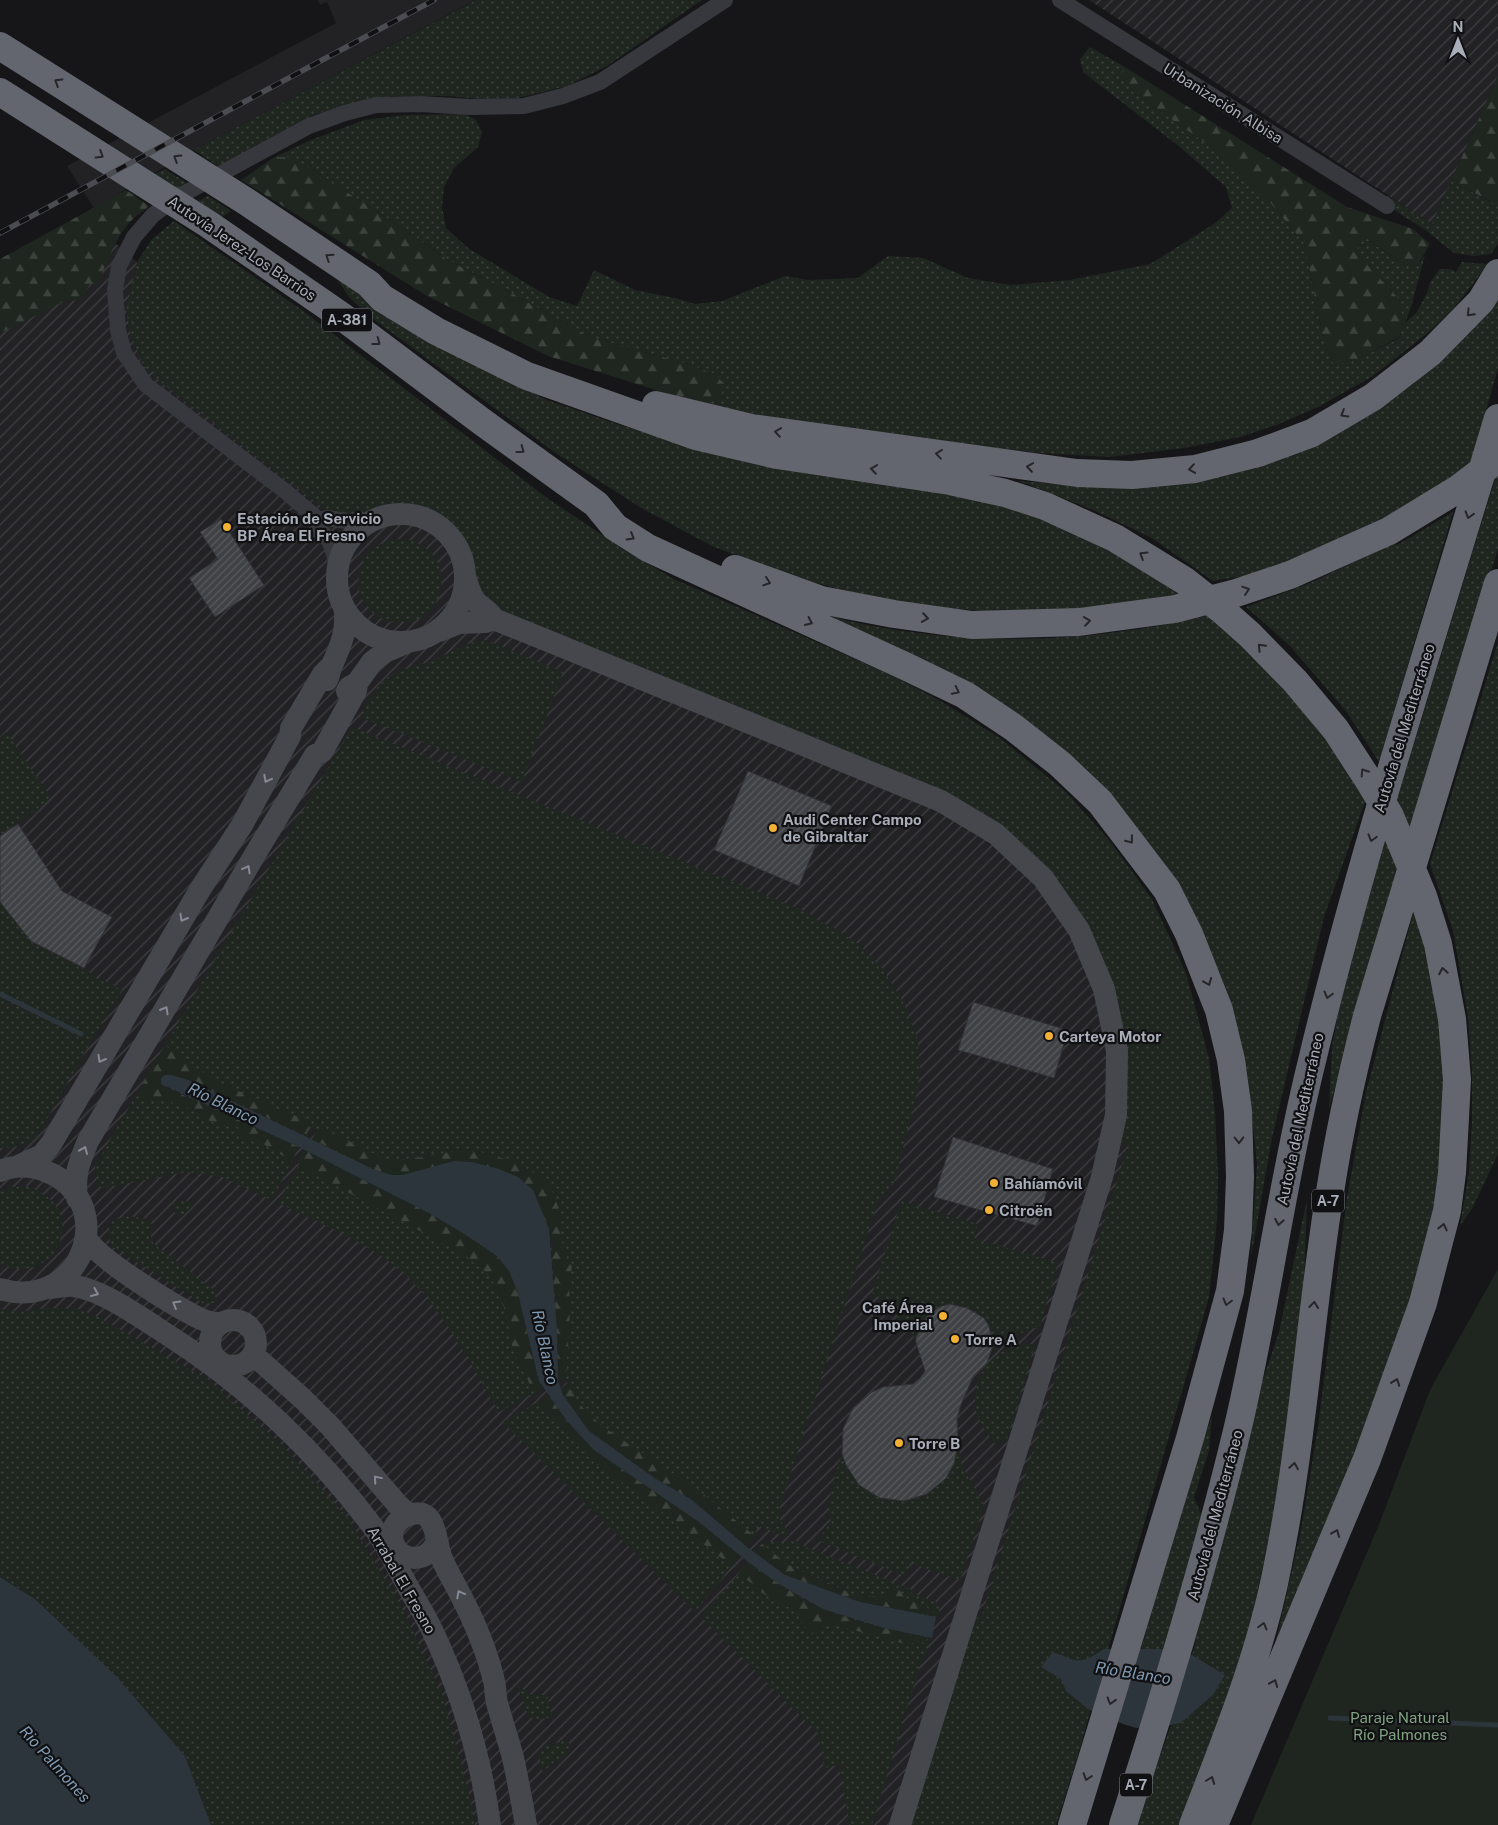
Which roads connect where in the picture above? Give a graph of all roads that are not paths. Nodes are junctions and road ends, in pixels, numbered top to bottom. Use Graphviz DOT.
graph roads {
  1 [pos="725,0"];
  2 [pos="1060,0"];
  3 [pos="0,46"];
  4 [pos="0,92"];
  5 [pos="1387,206"];
  6 [pos="1498,273"];
  7 [pos="369,284"];
  8 [pos="1498,418"];
  9 [pos="1498,458"];
  10 [pos="596,504"];
  11 [pos="319,520"];
  12 [pos="367,524"];
  13 [pos="338,567"];
  14 [pos="465,576"];
  15 [pos="1498,583"];
  16 [pos="344,609"];
  17 [pos="494,619"];
  18 [pos="434,632"];
  19 [pos="409,642"];
  20 [pos="201,888"];
  21 [pos="221,915"];
  22 [pos="5,1169"];
  23 [pos="77,1198"];
  24 [pos="86,1237"];
  25 [pos="48,1288"];
  26 [pos="0,1289"];
  27 [pos="220,1323"];
  28 [pos="185,1346"];
  29 [pos="254,1352"];
  30 [pos="212,1354"];
  31 [pos="234,1366"];
  32 [pos="409,1515"];
  33 [pos="393,1540"];
  34 [pos="424,1550"];
  35 [pos="1259,1720"];
  36 [pos="490,1825"];
  37 [pos="498,1825"];
  38 [pos="518,1825"];
  39 [pos="526,1825"];
  40 [pos="900,1825"];
  41 [pos="1072,1825"];
  42 [pos="1123,1825"];
  43 [pos="1193,1825"];
  44 [pos="1214,1825"];
  45 [pos="1228,1825"];
  1 -- 11 [label="street"];
  2 -- 5 [label="street, Urbanización Albisa"];
  7 -- 3 [label="highway, one-way"];
  4 -- 10 [label="highway, Autovía Jerez-Los Barrios / A-381, one-way"];
  6 -- 7 [label="highway, one-way"];
  35 -- 7 [label="highway, one-way"];
  8 -- 42 [label="highway, Autovía del Mediterráneo / A-7, one-way"];
  10 -- 9 [label="highway, one-way"];
  10 -- 41 [label="highway, one-way"];
  11 -- 12 [label="street"];
  11 -- 13 [label="street"];
  12 -- 13 [label="street"];
  12 -- 14 [label="street"];
  13 -- 16 [label="street"];
  14 -- 17 [label="street"];
  14 -- 18 [label="street"];
  43 -- 15 [label="highway, A-7, one-way"];
  16 -- 19 [label="street"];
  16 -- 20 [label="street, one-way"];
  17 -- 18 [label="street"];
  17 -- 40 [label="street"];
  18 -- 19 [label="street"];
  21 -- 19 [label="street, one-way"];
  20 -- 21 [label="street"];
  20 -- 22 [label="street, one-way"];
  23 -- 21 [label="street, one-way"];
  22 -- 23 [label="street"];
  23 -- 24 [label="street"];
  24 -- 25 [label="street"];
  27 -- 24 [label="street, one-way"];
  25 -- 26 [label="street"];
  25 -- 28 [label="street, Arrabal El Fresno, one-way"];
  27 -- 29 [label="street"];
  27 -- 30 [label="street"];
  28 -- 30 [label="street, Arrabal El Fresno"];
  28 -- 36 [label="street, Arrabal El Fresno"];
  29 -- 31 [label="street"];
  32 -- 29 [label="street, Arrabal El Fresno, one-way"];
  30 -- 31 [label="street"];
  31 -- 33 [label="street, Arrabal El Fresno"];
  32 -- 33 [label="street, Arrabal El Fresno"];
  32 -- 34 [label="street, Arrabal El Fresno"];
  33 -- 34 [label="street, Arrabal El Fresno"];
  34 -- 37 [label="street"];
  34 -- 38 [label="street, Arrabal El Fresno"];
  39 -- 34 [label="street, Arrabal El Fresno, one-way"];
  35 -- 44 [label="highway"];
  35 -- 45 [label="highway"];
}
